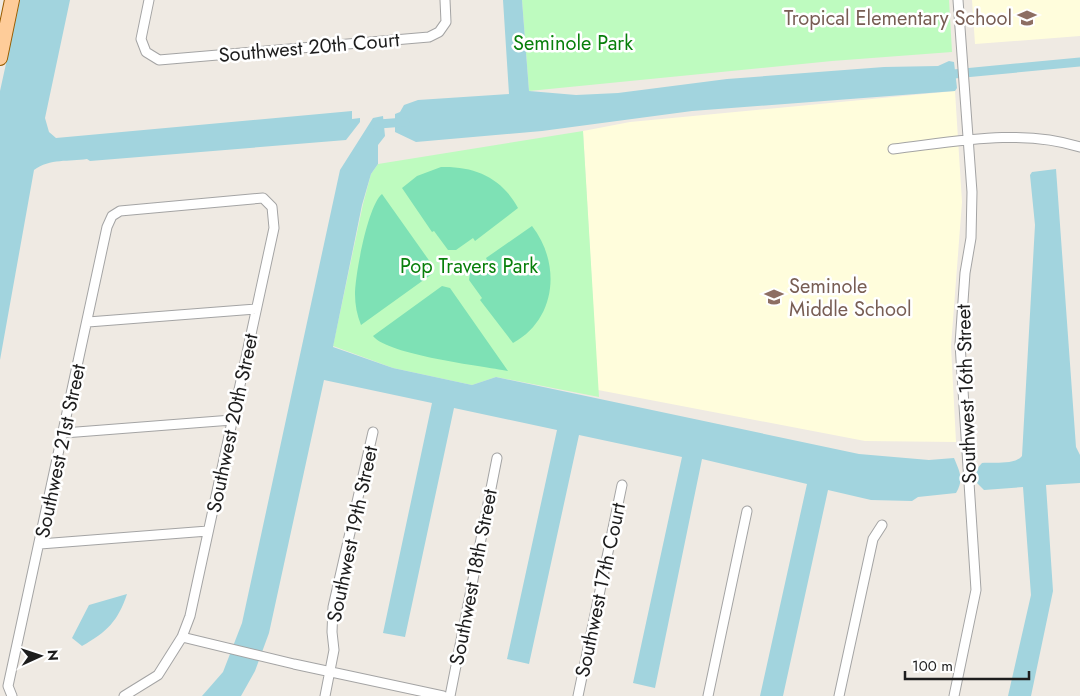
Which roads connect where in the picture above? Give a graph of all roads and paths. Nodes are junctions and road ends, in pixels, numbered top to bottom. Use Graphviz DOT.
graph roads {
  1 [pos="12,0"];
  2 [pos="148,0"];
  3 [pos="445,0"];
  4 [pos="958,0"];
  5 [pos="0,58"];
  6 [pos="970,140"];
  7 [pos="1080,147"];
  8 [pos="893,149"];
  9 [pos="112,216"];
  10 [pos="256,309"];
  11 [pos="88,322"];
  12 [pos="232,420"];
  13 [pos="372,432"];
  14 [pos="64,433"];
  15 [pos="497,458"];
  16 [pos="622,485"];
  17 [pos="747,511"];
  18 [pos="882,525"];
  19 [pos="208,531"];
  20 [pos="40,544"];
  21 [pos="182,638"];
  22 [pos="330,672"];
  23 [pos="12,696"];
  24 [pos="124,696"];
  25 [pos="325,696"];
  26 [pos="443,696"];
  27 [pos="450,696"];
  28 [pos="578,696"];
  29 [pos="708,696"];
  30 [pos="839,696"];
  31 [pos="954,696"];
  1 -- 5 [label="main road"];
  2 -- 3 [label="street, Southwest 20th Court"];
  4 -- 6 [label="street, Southwest 16th Street"];
  6 -- 7 [label="street"];
  6 -- 8 [label="street"];
  6 -- 31 [label="street, Southwest 16th Street"];
  9 -- 10 [label="street, Southwest 20th Street"];
  9 -- 11 [label="street, Southwest 21st Street"];
  10 -- 11 [label="street"];
  10 -- 12 [label="street, Southwest 20th Street"];
  11 -- 14 [label="street, Southwest 21st Street"];
  12 -- 14 [label="street"];
  12 -- 19 [label="street, Southwest 20th Street"];
  13 -- 22 [label="street, Southwest 19th Street"];
  14 -- 20 [label="street, Southwest 21st Street"];
  15 -- 27 [label="street, Southwest 18th Street"];
  16 -- 28 [label="street, Southwest 17th Court"];
  17 -- 29 [label="street"];
  18 -- 30 [label="street"];
  19 -- 20 [label="street"];
  19 -- 21 [label="street, Southwest 20th Street"];
  20 -- 23 [label="street, Southwest 21st Street"];
  21 -- 22 [label="street"];
  21 -- 24 [label="street, Southwest 20th Street"];
  22 -- 25 [label="street, Southwest 19th Street"];
  22 -- 26 [label="street"];
}
